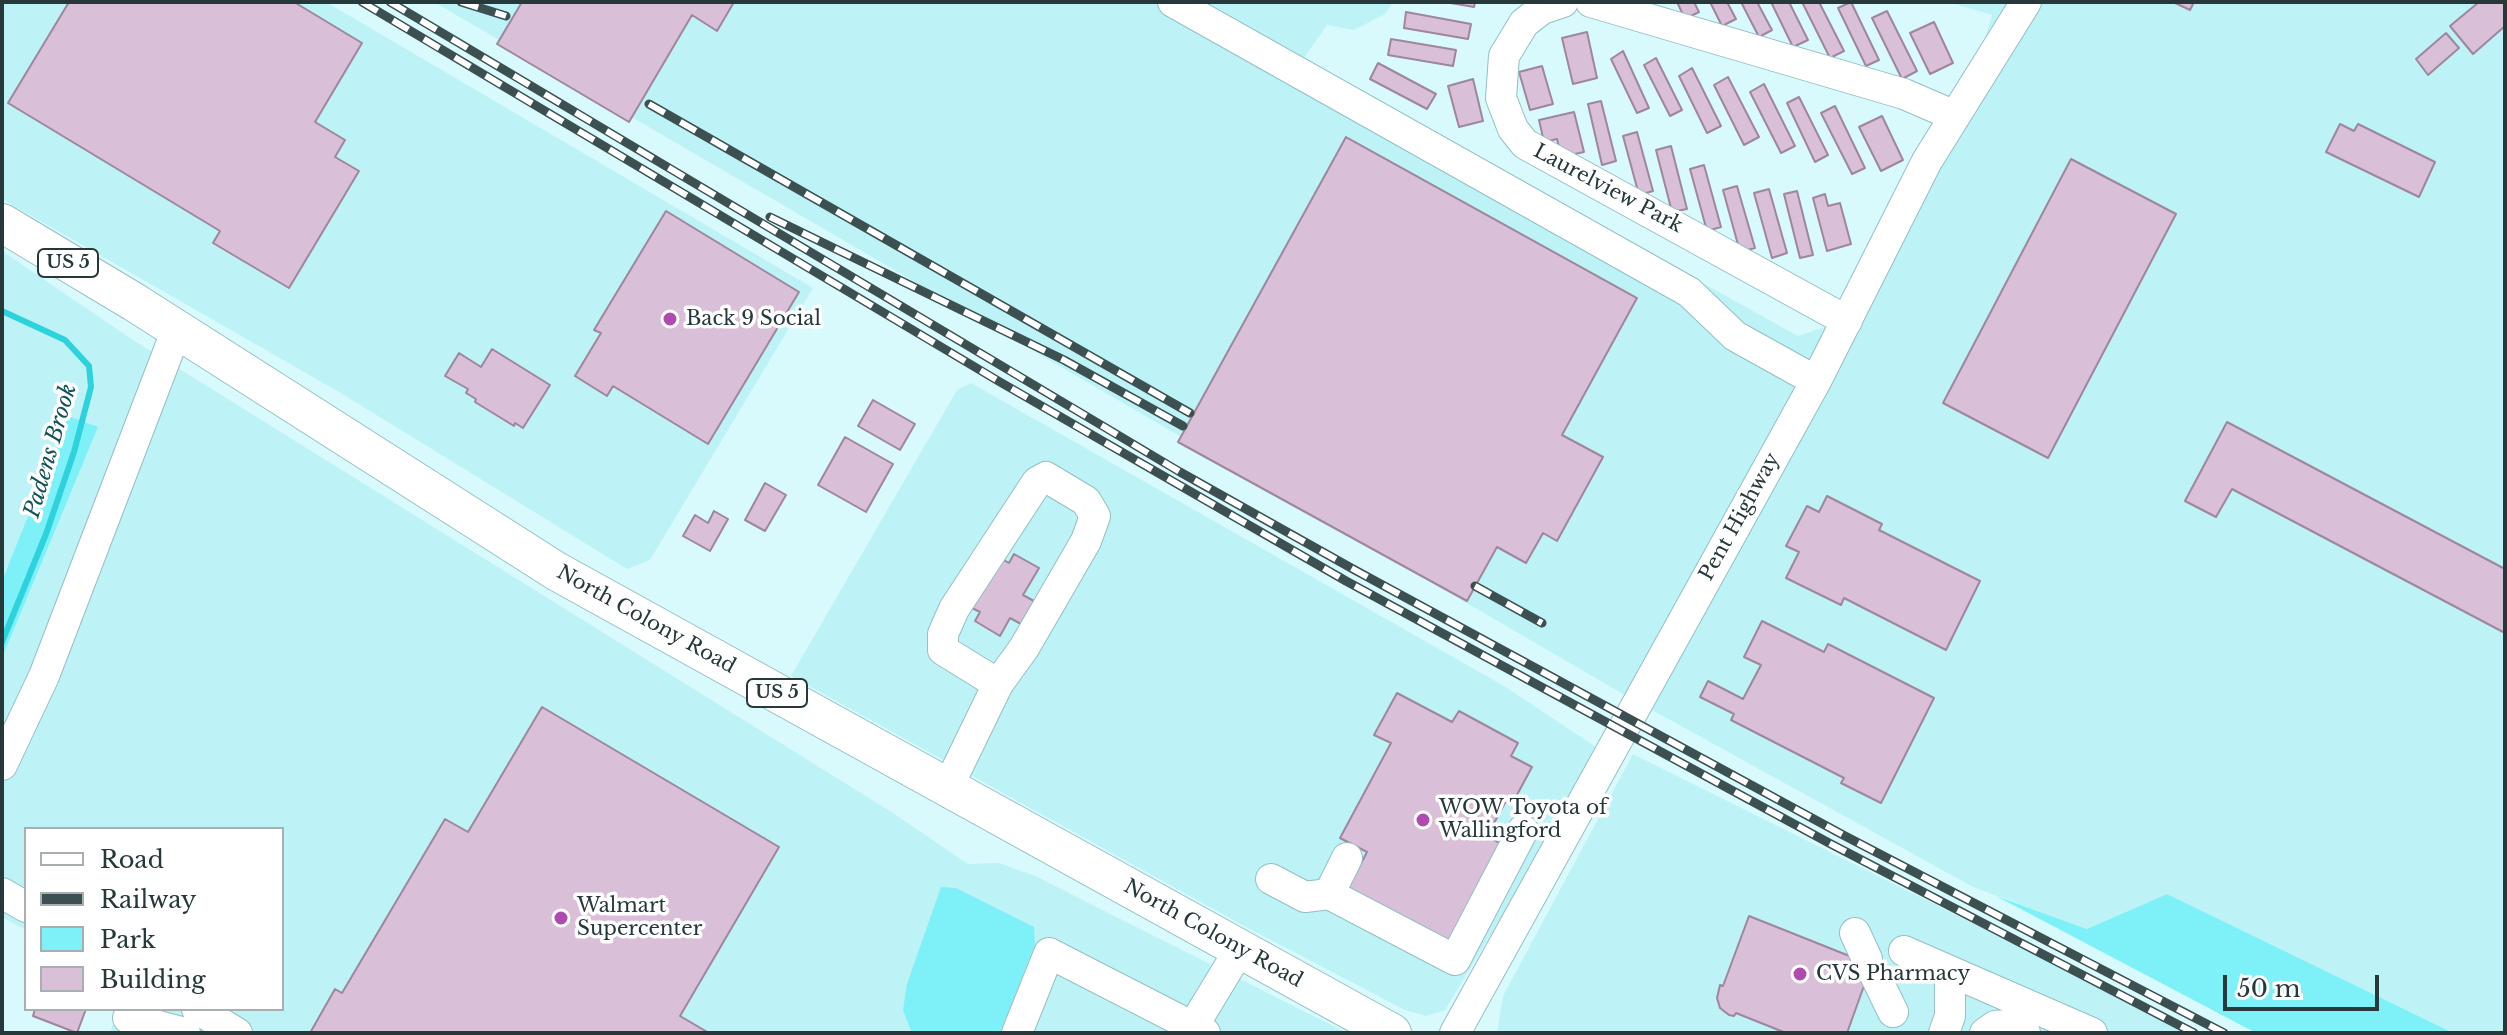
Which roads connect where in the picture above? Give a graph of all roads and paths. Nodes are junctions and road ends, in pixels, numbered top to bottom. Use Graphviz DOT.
graph roads {
  1 [pos="1173,2"];
  2 [pos="1563,2"];
  3 [pos="1591,2"];
  4 [pos="2026,2"];
  5 [pos="1955,116"];
  6 [pos="2,223"];
  7 [pos="1847,321"];
  8 [pos="177,329"];
  9 [pos="1816,381"];
  10 [pos="998,684"];
  11 [pos="2,765"];
  12 [pos="948,787"];
  13 [pos="1523,830"];
  14 [pos="1347,858"];
  15 [pos="1271,879"];
  16 [pos="2,893"];
  17 [pos="1329,894"];
  18 [pos="24,906"];
  19 [pos="1240,949"];
  20 [pos="1904,951"];
  21 [pos="1865,955"];
  22 [pos="1950,971"];
  23 [pos="1893,1012"];
  24 [pos="128,1018"];
  25 [pos="2025,1023"];
  26 [pos="1195,1031"];
  27 [pos="185,1033"];
  28 [pos="1017,1033"];
  29 [pos="1392,1033"];
  30 [pos="1455,1033"];
  31 [pos="1944,1033"];
  32 [pos="1985,1033"];
  33 [pos="2092,1033"];
  1 -- 9 [label="street"];
  2 -- 7 [label="street, Laurelview Park"];
  3 -- 5 [label="street"];
  4 -- 5 [label="street, Pent Highway"];
  5 -- 7 [label="street, Pent Highway"];
  6 -- 8 [label="main road, North Colony Road / US 5"];
  7 -- 9 [label="street, Pent Highway"];
  8 -- 11 [label="street"];
  8 -- 12 [label="main road, North Colony Road / US 5"];
  9 -- 30 [label="street, Pent Highway"];
  10 -- 10 [label="street"];
  10 -- 12 [label="street"];
  12 -- 19 [label="main road, North Colony Road / US 5"];
  13 -- 17 [label="street"];
  14 -- 17 [label="street"];
  15 -- 17 [label="street"];
  16 -- 18 [label="street"];
  19 -- 26 [label="street"];
  19 -- 29 [label="main road, North Colony Road / US 5"];
  20 -- 22 [label="street"];
  21 -- 23 [label="street"];
  22 -- 25 [label="street"];
  22 -- 31 [label="street"];
  24 -- 27 [label="street"];
  25 -- 32 [label="street"];
  25 -- 33 [label="street"];
  26 -- 28 [label="street"];
}
